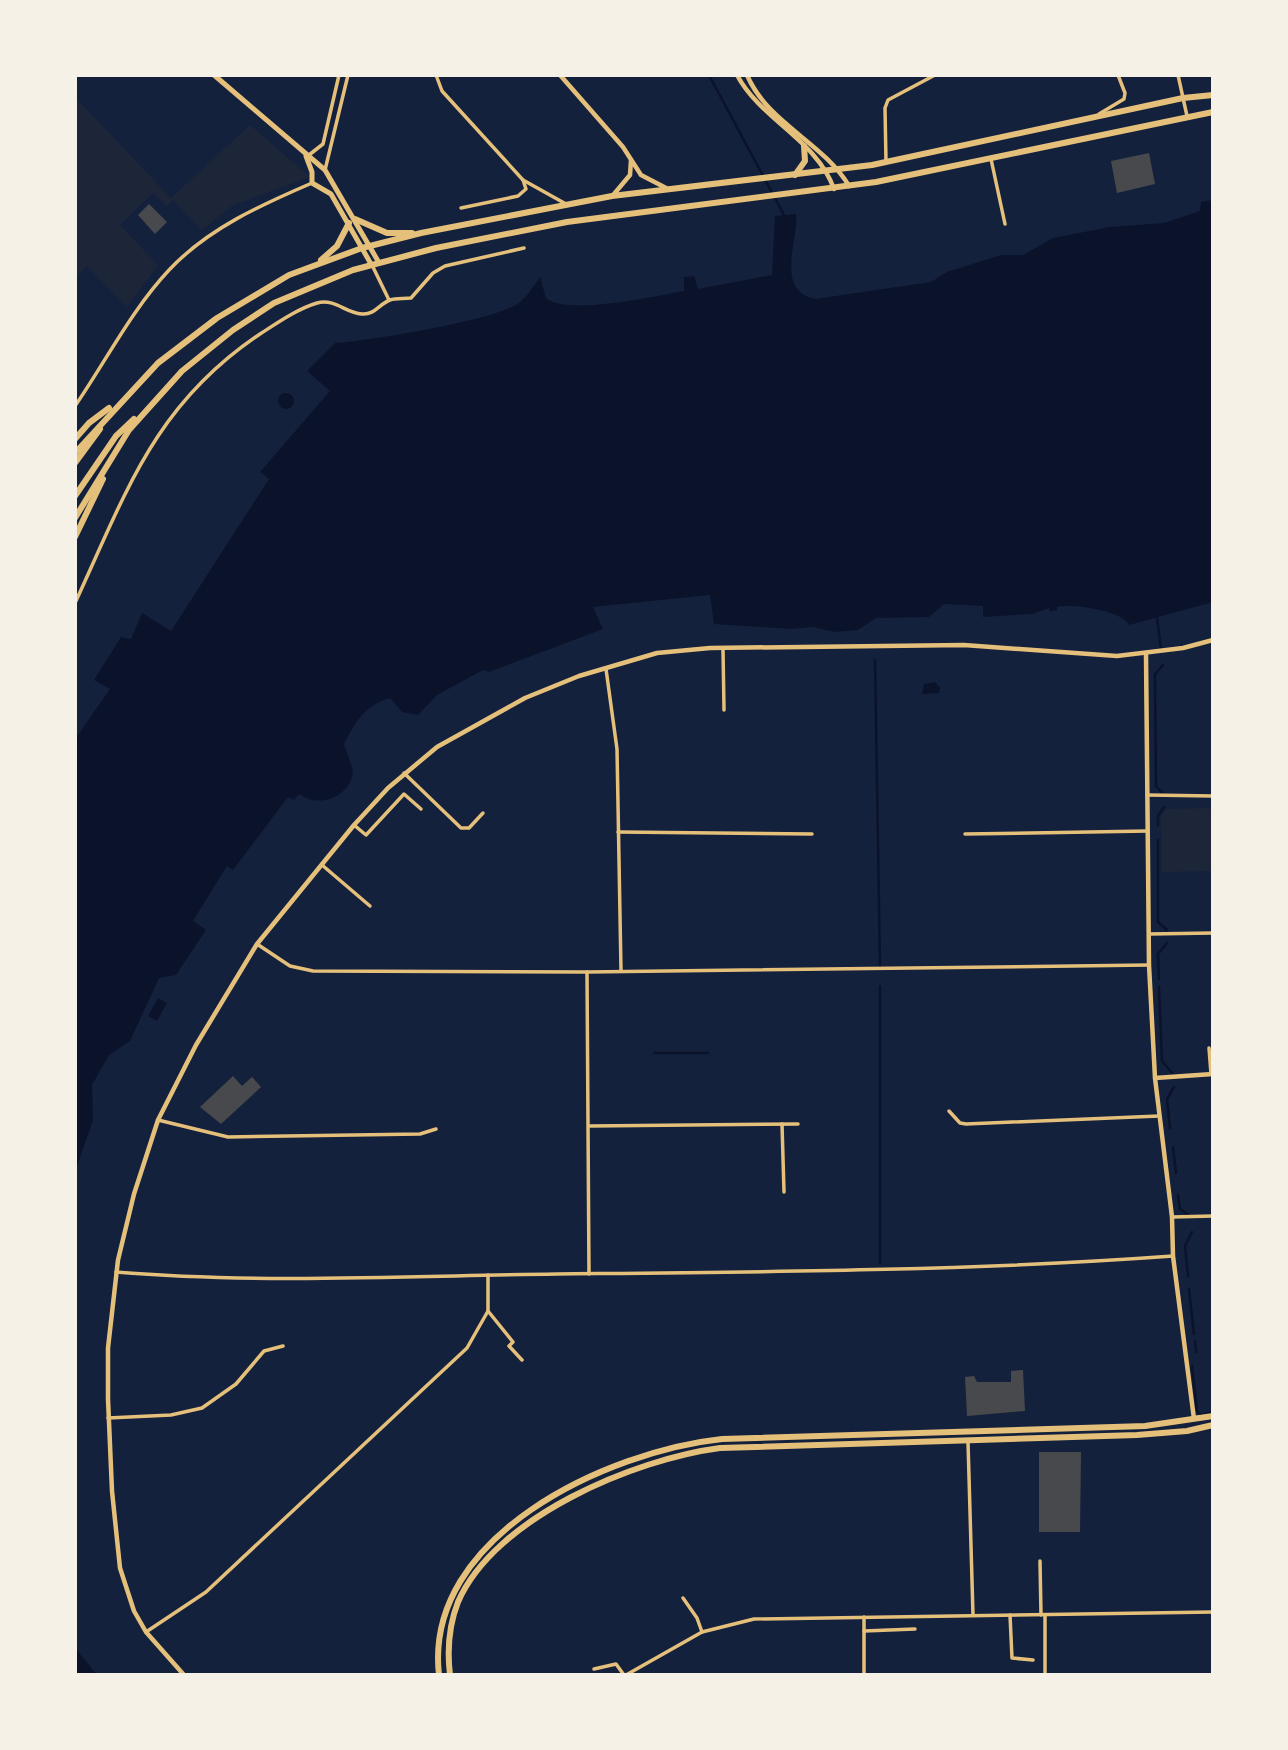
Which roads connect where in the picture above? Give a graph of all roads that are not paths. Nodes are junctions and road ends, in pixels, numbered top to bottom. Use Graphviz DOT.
graph roads {
  1 [pos="214,75"];
  2 [pos="340,75"];
  3 [pos="348,75"];
  4 [pos="436,75"];
  5 [pos="560,75"];
  6 [pos="737,75"];
  7 [pos="747,75"];
  8 [pos="935,75"];
  9 [pos="1118,75"];
  10 [pos="1178,75"];
  11 [pos="1213,95"];
  12 [pos="1183,98"];
  13 [pos="1213,112"];
  14 [pos="1187,116"];
  15 [pos="1092,118"];
  16 [pos="804,146"];
  17 [pos="306,156"];
  18 [pos="630,159"];
  19 [pos="991,159"];
  20 [pos="886,162"];
  21 [pos="325,170"];
  22 [pos="840,170"];
  23 [pos="828,172"];
  24 [pos="795,176"];
  25 [pos="523,180"];
  26 [pos="312,183"];
  27 [pos="849,187"];
  28 [pos="834,188"];
  29 [pos="669,189"];
  30 [pos="612,196"];
  31 [pos="566,204"];
  32 [pos="461,208"];
  33 [pos="352,221"];
  34 [pos="1004,224"];
  35 [pos="421,233"];
  36 [pos="366,247"];
  37 [pos="524,248"];
  38 [pos="374,262"];
  39 [pos="315,265"];
  40 [pos="379,274"];
  41 [pos="389,300"];
  42 [pos="160,393"];
  43 [pos="122,399"];
  44 [pos="75,406"];
  45 [pos="75,439"];
  46 [pos="118,447"];
  47 [pos="75,453"];
  48 [pos="75,463"];
  49 [pos="75,496"];
  50 [pos="75,518"];
  51 [pos="75,537"];
  52 [pos="75,603"];
  53 [pos="1213,640"];
  54 [pos="723,649"];
  55 [pos="1146,654"];
  56 [pos="606,669"];
  57 [pos="724,710"];
  58 [pos="404,773"];
  59 [pos="1147,795"];
  60 [pos="1213,796"];
  61 [pos="421,809"];
  62 [pos="483,813"];
  63 [pos="354,825"];
  64 [pos="1148,831"];
  65 [pos="618,832"];
  66 [pos="812,834"];
  67 [pos="965,834"];
  68 [pos="322,865"];
  69 [pos="370,906"];
  70 [pos="1213,933"];
  71 [pos="1149,934"];
  72 [pos="257,944"];
  73 [pos="1149,965"];
  74 [pos="621,971"];
  75 [pos="587,972"];
  76 [pos="1209,1048"];
  77 [pos="1212,1074"];
  78 [pos="1155,1078"];
  79 [pos="949,1111"];
  80 [pos="1159,1116"];
  81 [pos="158,1120"];
  82 [pos="782,1124"];
  83 [pos="798,1124"];
  84 [pos="589,1126"];
  85 [pos="436,1129"];
  86 [pos="784,1192"];
  87 [pos="1213,1216"];
  88 [pos="1172,1217"];
  89 [pos="1173,1256"];
  90 [pos="116,1272"];
  91 [pos="589,1274"];
  92 [pos="488,1275"];
  93 [pos="488,1311"];
  94 [pos="283,1346"];
  95 [pos="522,1360"];
  96 [pos="1213,1416"];
  97 [pos="108,1418"];
  98 [pos="1194,1419"];
  99 [pos="1213,1425"];
  100 [pos="968,1439"];
  101 [pos="1040,1562"];
  102 [pos="683,1598"];
  103 [pos="1213,1612"];
  104 [pos="973,1615"];
  105 [pos="1010,1615"];
  106 [pos="1043,1615"];
  107 [pos="864,1616"];
  108 [pos="915,1629"];
  109 [pos="864,1631"];
  110 [pos="146,1632"];
  111 [pos="702,1632"];
  112 [pos="1033,1660"];
  113 [pos="594,1669"];
  114 [pos="184,1675"];
  115 [pos="439,1675"];
  116 [pos="450,1675"];
  117 [pos="625,1675"];
  118 [pos="864,1675"];
  119 [pos="1045,1675"];
  1 -- 17 [label="main road"];
  2 -- 17 [label="street"];
  3 -- 21 [label="street"];
  4 -- 25 [label="street"];
  5 -- 18 [label="street"];
  6 -- 16 [label="street"];
  7 -- 22 [label="street"];
  8 -- 20 [label="street"];
  9 -- 15 [label="street"];
  10 -- 12 [label="street"];
  11 -- 12 [label="main road"];
  12 -- 14 [label="street"];
  12 -- 15 [label="main road"];
  13 -- 14 [label="main road"];
  14 -- 19 [label="main road"];
  15 -- 20 [label="main road"];
  16 -- 23 [label="street"];
  16 -- 24 [label="main road"];
  17 -- 21 [label="main road"];
  17 -- 26 [label="main road"];
  18 -- 29 [label="street"];
  18 -- 30 [label="street"];
  19 -- 27 [label="main road"];
  19 -- 34 [label="street"];
  20 -- 22 [label="main road"];
  21 -- 33 [label="main road"];
  22 -- 23 [label="main road"];
  22 -- 27 [label="street"];
  23 -- 24 [label="main road"];
  23 -- 28 [label="street"];
  24 -- 29 [label="main road"];
  25 -- 31 [label="street"];
  25 -- 32 [label="street"];
  26 -- 33 [label="main road"];
  26 -- 44 [label="street"];
  27 -- 28 [label="main road"];
  28 -- 38 [label="main road"];
  29 -- 30 [label="main road"];
  30 -- 31 [label="main road"];
  31 -- 35 [label="main road"];
  33 -- 35 [label="main road"];
  33 -- 36 [label="main road"];
  33 -- 39 [label="main road"];
  35 -- 36 [label="main road"];
  36 -- 38 [label="main road"];
  36 -- 39 [label="main road"];
  37 -- 41 [label="street"];
  38 -- 40 [label="street"];
  38 -- 40 [label="street"];
  38 -- 42 [label="main road"];
  39 -- 43 [label="main road"];
  40 -- 41 [label="street"];
  41 -- 52 [label="street"];
  42 -- 46 [label="main road"];
  42 -- 49 [label="main road"];
  43 -- 45 [label="main road"];
  43 -- 47 [label="main road"];
  43 -- 48 [label="main road"];
  46 -- 50 [label="main road"];
  46 -- 51 [label="main road"];
  53 -- 55 [label="street"];
  54 -- 55 [label="street"];
  54 -- 56 [label="street"];
  54 -- 57 [label="street"];
  55 -- 59 [label="street"];
  56 -- 58 [label="street"];
  56 -- 65 [label="street"];
  58 -- 62 [label="street"];
  58 -- 63 [label="street"];
  59 -- 60 [label="street"];
  59 -- 64 [label="street"];
  61 -- 63 [label="street"];
  63 -- 68 [label="street"];
  64 -- 67 [label="street"];
  64 -- 71 [label="street"];
  65 -- 66 [label="street"];
  65 -- 74 [label="street"];
  68 -- 69 [label="street"];
  68 -- 72 [label="street"];
  70 -- 71 [label="street"];
  71 -- 73 [label="street"];
  72 -- 75 [label="street"];
  72 -- 81 [label="street"];
  73 -- 74 [label="street"];
  73 -- 78 [label="street"];
  74 -- 75 [label="street"];
  75 -- 84 [label="street"];
  76 -- 77 [label="street"];
  77 -- 78 [label="street"];
  78 -- 80 [label="street"];
  79 -- 80 [label="street"];
  80 -- 88 [label="street"];
  81 -- 85 [label="street"];
  81 -- 90 [label="street"];
  82 -- 83 [label="street"];
  82 -- 84 [label="street"];
  82 -- 86 [label="street"];
  84 -- 91 [label="street"];
  87 -- 88 [label="street"];
  88 -- 89 [label="street"];
  89 -- 91 [label="street"];
  89 -- 98 [label="street"];
  90 -- 92 [label="street"];
  90 -- 97 [label="street"];
  91 -- 92 [label="street"];
  92 -- 93 [label="street"];
  93 -- 95 [label="street"];
  93 -- 110 [label="street"];
  94 -- 97 [label="street"];
  96 -- 98 [label="main road"];
  97 -- 110 [label="street"];
  98 -- 115 [label="main road"];
  99 -- 100 [label="main road"];
  100 -- 104 [label="street"];
  100 -- 116 [label="main road"];
  101 -- 106 [label="street"];
  102 -- 111 [label="street"];
  103 -- 106 [label="street"];
  104 -- 105 [label="street"];
  104 -- 107 [label="street"];
  105 -- 106 [label="street"];
  105 -- 112 [label="street"];
  106 -- 119 [label="street"];
  107 -- 109 [label="street"];
  107 -- 111 [label="street"];
  108 -- 109 [label="street"];
  109 -- 118 [label="street"];
  110 -- 114 [label="street"];
  111 -- 117 [label="street"];
  113 -- 117 [label="street"];
}
